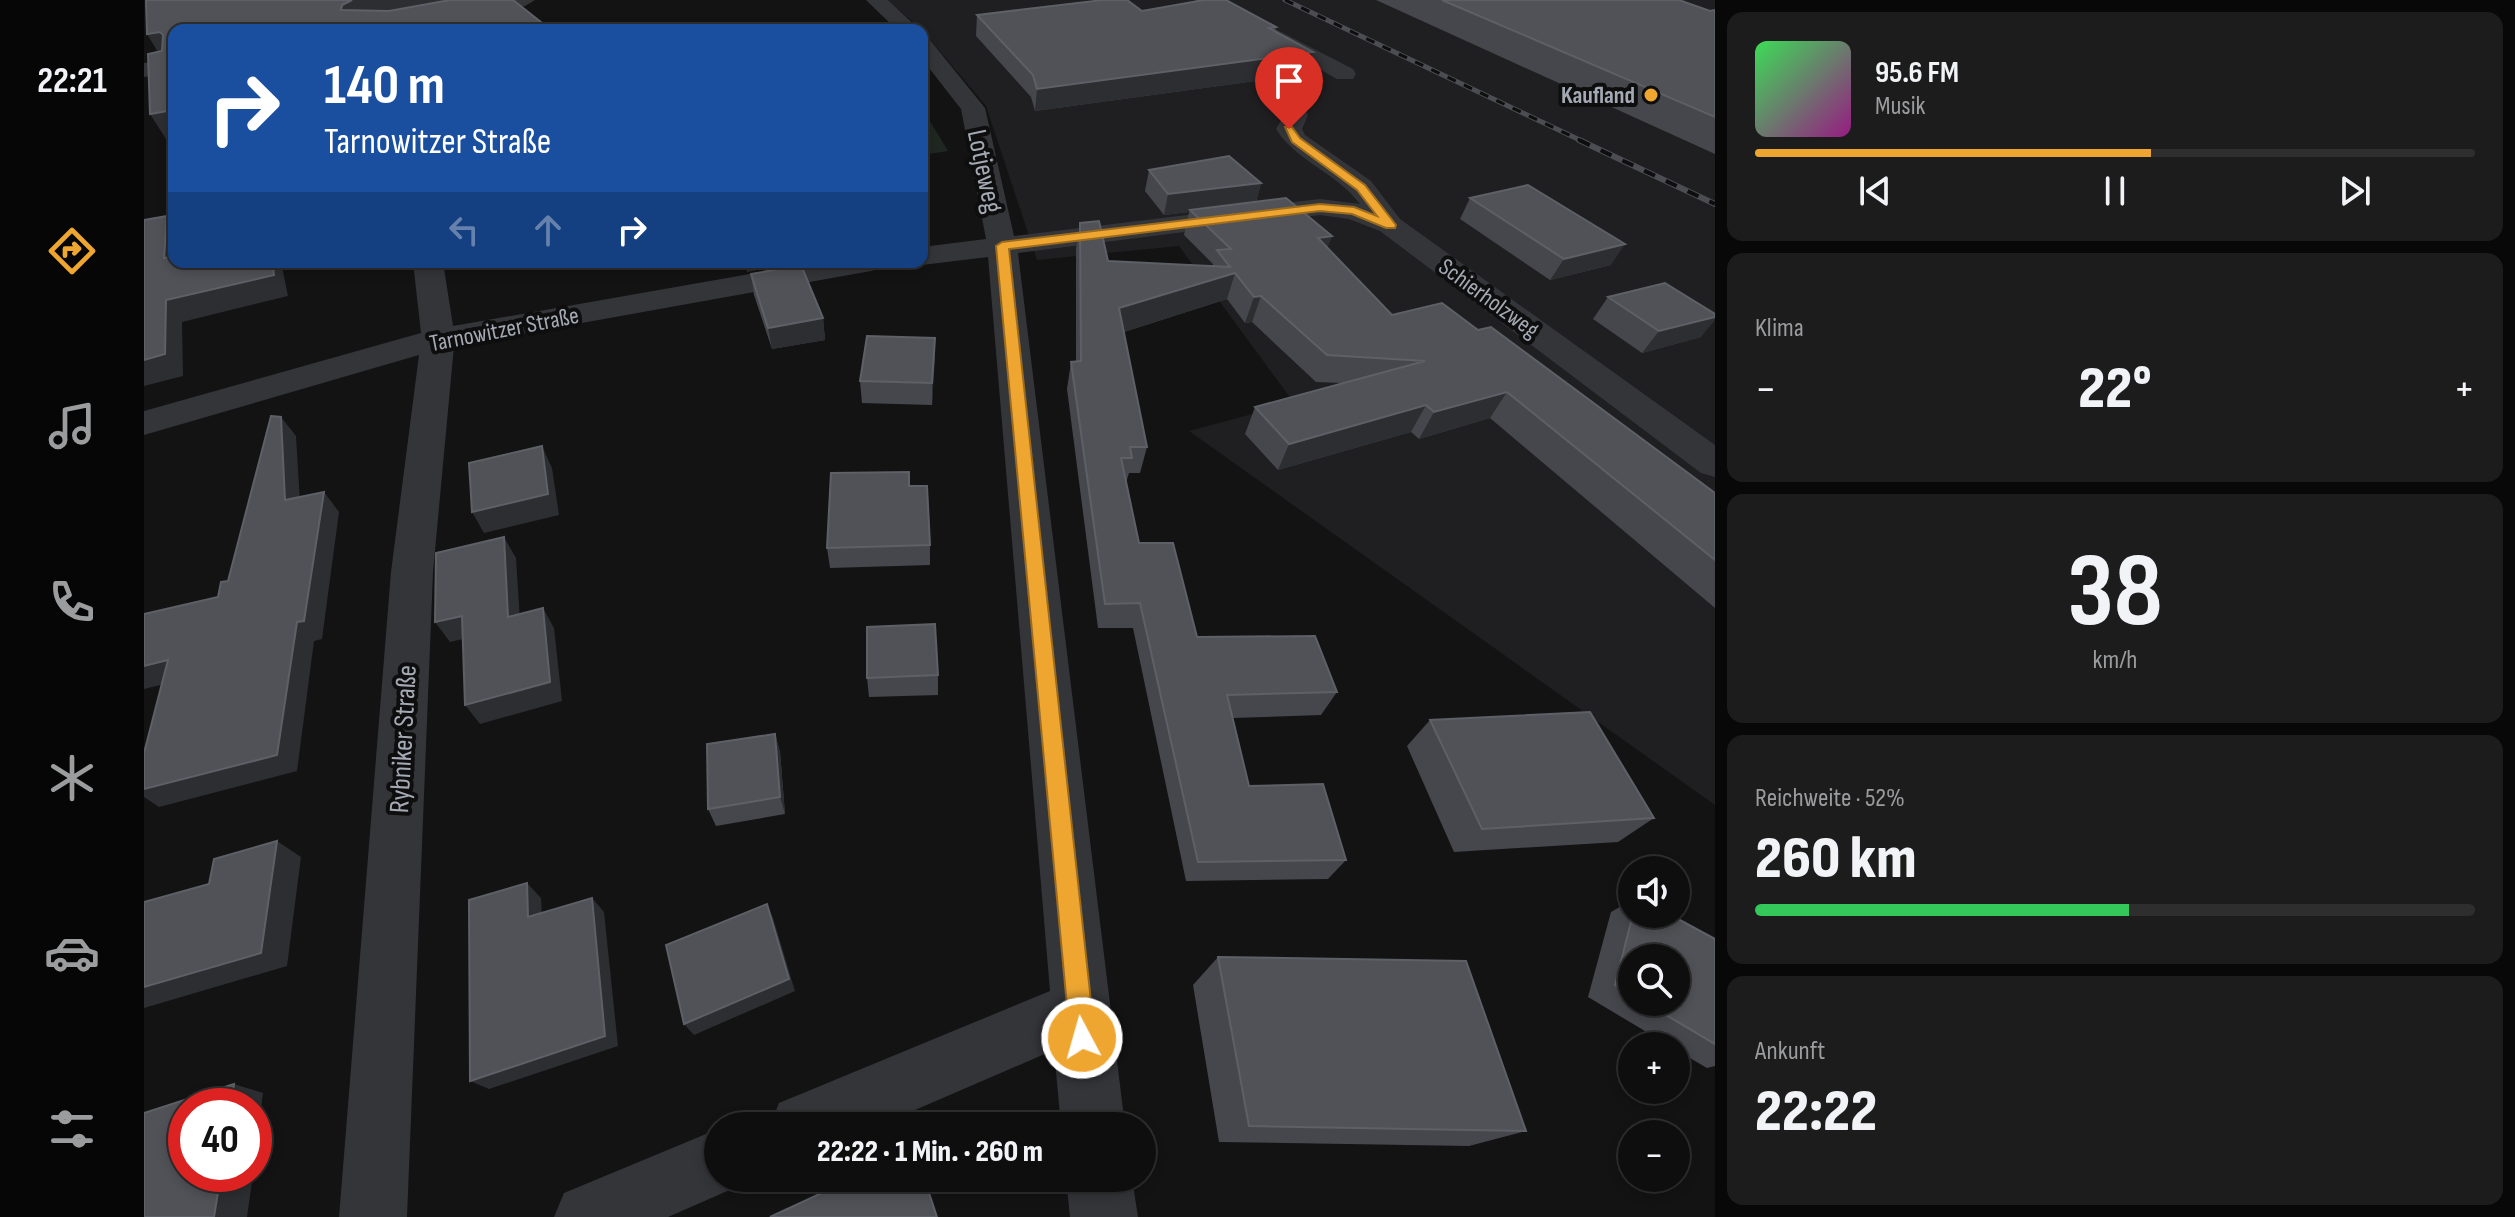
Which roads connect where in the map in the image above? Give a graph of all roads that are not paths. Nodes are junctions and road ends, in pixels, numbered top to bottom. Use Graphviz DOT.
graph roads {
  1 [pos="525,0"];
  2 [pos="876,0"];
  3 [pos="1204,0"];
  4 [pos="383,23"];
  5 [pos="902,24"];
  6 [pos="928,52"];
  7 [pos="168,66"];
  8 [pos="144,70"];
  9 [pos="1345,74"];
  10 [pos="1296,115"];
  11 [pos="1390,225"];
  12 [pos="1002,246"];
  13 [pos="928,255"];
  14 [pos="429,268"];
  15 [pos="837,268"];
  16 [pos="438,339"];
  17 [pos="144,423"];
  18 [pos="1715,464"];
  19 [pos="1079,1009"];
  20 [pos="835,1112"];
  21 [pos="1091,1112"];
  22 [pos="704,1168"];
  23 [pos="1101,1192"];
  24 [pos="373,1217"];
  25 [pos="588,1217"];
  26 [pos="1104,1217"];
  1 -- 4 [label="street"];
  2 -- 5 [label="street"];
  3 -- 9 [label="street"];
  6 -- 12 [label="street, Lotjeweg"];
  7 -- 8 [label="street"];
  10 -- 11 [label="street, Schierholzweg"];
  11 -- 12 [label="street"];
  11 -- 18 [label="street, Schierholzweg"];
  12 -- 13 [label="street"];
  12 -- 19 [label="street, Lotjeweg"];
  14 -- 16 [label="street, Rybniker Straße"];
  15 -- 16 [label="street, Tarnowitzer Straße"];
  16 -- 17 [label="street, Tarnowitzer Straße"];
  16 -- 24 [label="street, Rybniker Straße"];
  19 -- 20 [label="street"];
  19 -- 21 [label="street, Lotjeweg"];
  22 -- 25 [label="street"];
  23 -- 26 [label="street"];
}
